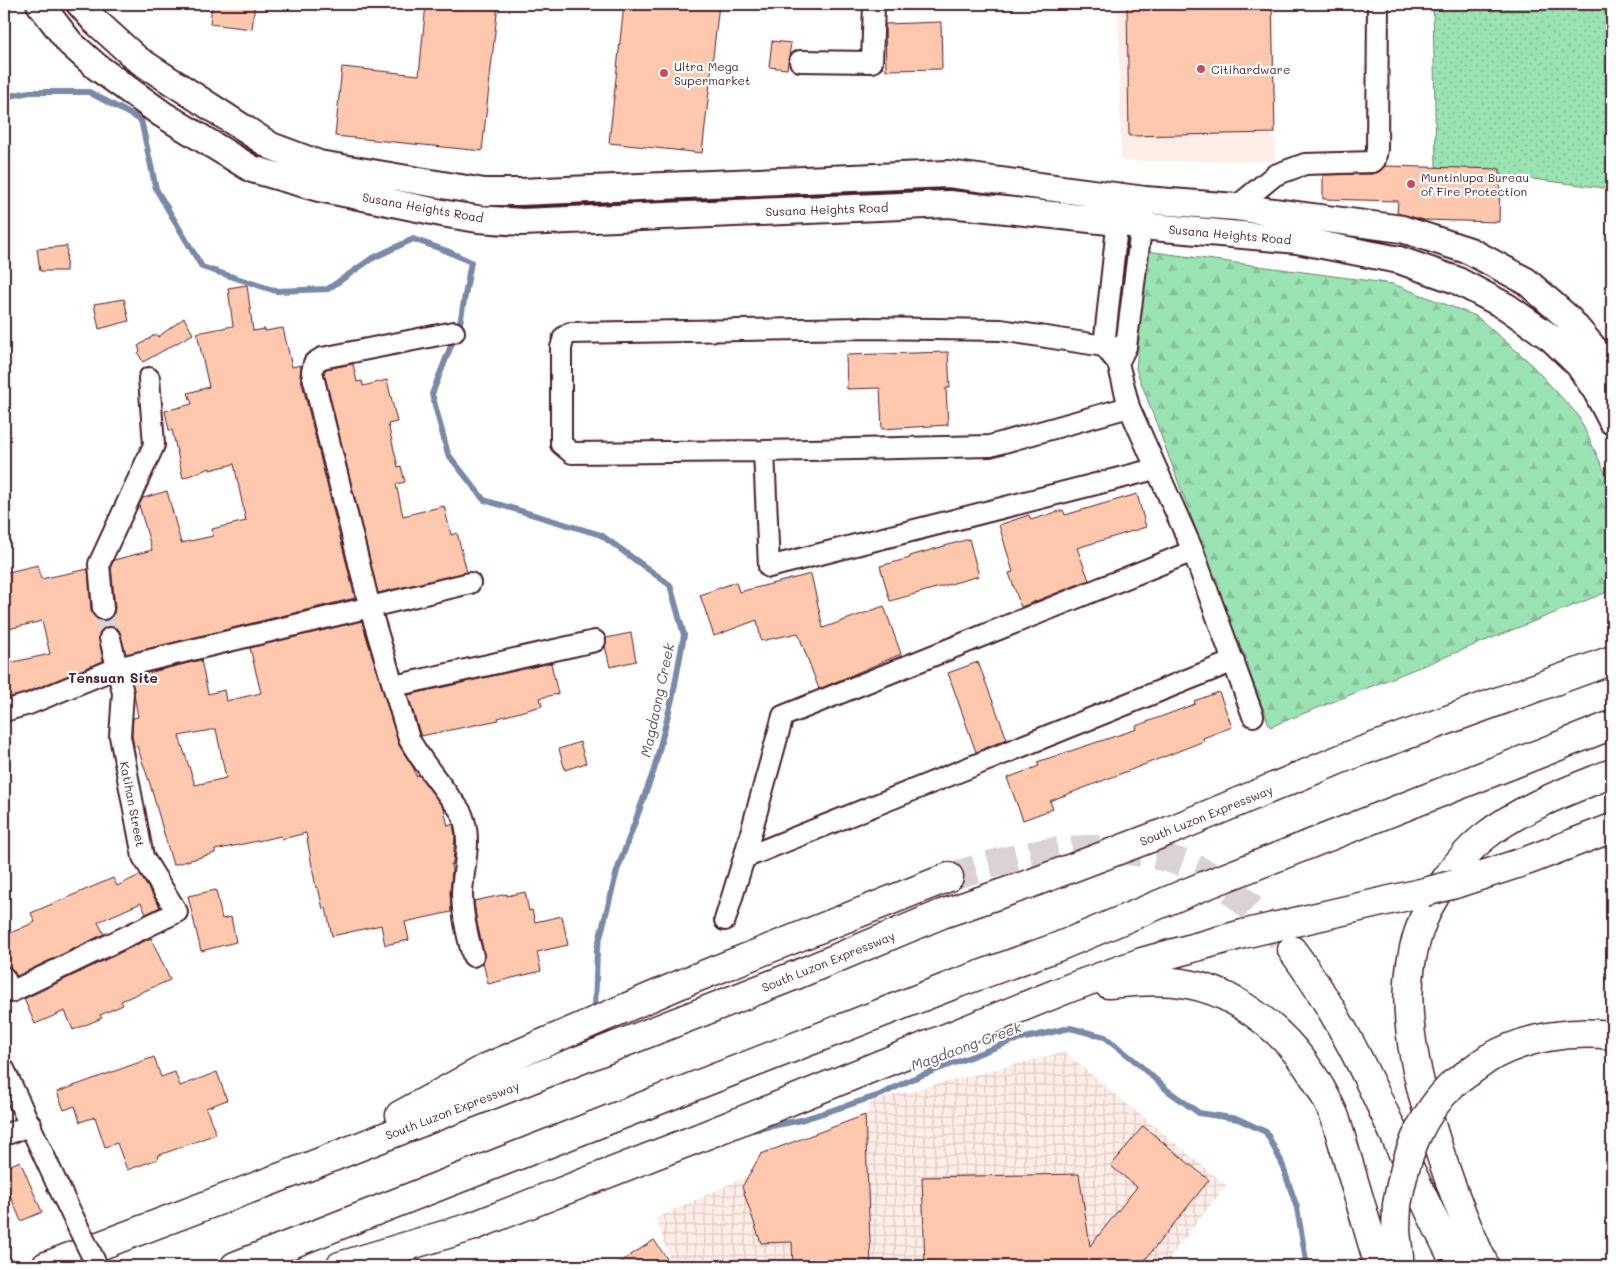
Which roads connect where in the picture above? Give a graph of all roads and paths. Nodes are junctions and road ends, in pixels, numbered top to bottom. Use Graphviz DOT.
graph roads {
  1 [pos="40,4"];
  2 [pos="80,4"];
  3 [pos="874,4"];
  4 [pos="1378,4"];
  5 [pos="800,61"];
  6 [pos="1133,198"];
  7 [pos="1236,207"];
  8 [pos="1129,224"];
  9 [pos="454,332"];
  10 [pos="1104,346"];
  11 [pos="1122,355"];
  12 [pos="1612,370"];
  13 [pos="149,378"];
  14 [pos="1129,407"];
  15 [pos="1612,421"];
  16 [pos="764,451"];
  17 [pos="1155,468"];
  18 [pos="1194,551"];
  19 [pos="470,583"];
  20 [pos="370,608"];
  21 [pos="103,609"];
  22 [pos="110,638"];
  23 [pos="595,641"];
  24 [pos="1612,660"];
  25 [pos="1234,661"];
  26 [pos="117,668"];
  27 [pos="394,686"];
  28 [pos="4,710"];
  29 [pos="1253,716"];
  30 [pos="1612,725"];
  31 [pos="1612,773"];
  32 [pos="1612,828"];
  33 [pos="744,858"];
  34 [pos="948,877"];
  35 [pos="725,920"];
  36 [pos="1292,950"];
  37 [pos="473,956"];
  38 [pos="4,977"];
  39 [pos="1072,988"];
  40 [pos="1612,1035"];
  41 [pos="4,1069"];
  42 [pos="31,1125"];
  43 [pos="4,1134"];
  44 [pos="305,1168"];
  45 [pos="46,1266"];
  46 [pos="97,1266"];
  47 [pos="235,1266"];
  48 [pos="340,1266"];
  49 [pos="1379,1266"];
  50 [pos="1400,1266"];
  51 [pos="1457,1266"];
  52 [pos="1486,1266"];
  1 -- 8 [label="main road, Susana Heights Road"];
  2 -- 6 [label="main road, Susana Heights Road"];
  3 -- 5 [label="street"];
  4 -- 7 [label="street"];
  6 -- 7 [label="main road, Susana Heights Road"];
  6 -- 8 [label="street"];
  7 -- 12 [label="main road, Susana Heights Road"];
  8 -- 10 [label="street"];
  8 -- 11 [label="street"];
  8 -- 15 [label="main road, Susana Heights Road"];
  9 -- 20 [label="street"];
  10 -- 11 [label="street"];
  10 -- 16 [label="street"];
  11 -- 14 [label="street"];
  13 -- 21 [label="street"];
  14 -- 16 [label="street"];
  14 -- 17 [label="street"];
  16 -- 17 [label="street"];
  17 -- 18 [label="street"];
  18 -- 25 [label="street"];
  18 -- 33 [label="street"];
  19 -- 20 [label="street"];
  20 -- 26 [label="street"];
  20 -- 27 [label="street"];
  22 -- 26 [label="street, Katihan Street"];
  23 -- 27 [label="street"];
  24 -- 44 [label="highway, South Luzon Expressway"];
  25 -- 29 [label="street"];
  25 -- 33 [label="street"];
  26 -- 28 [label="street"];
  26 -- 38 [label="street, Katihan Street"];
  27 -- 37 [label="street"];
  30 -- 47 [label="highway"];
  31 -- 52 [label="highway"];
  32 -- 39 [label="highway, bridge"];
  33 -- 35 [label="street"];
  34 -- 44 [label="highway"];
  36 -- 51 [label="highway"];
  39 -- 48 [label="highway"];
  39 -- 49 [label="highway"];
  40 -- 50 [label="highway, bridge"];
  41 -- 42 [label="street"];
  42 -- 43 [label="street"];
  42 -- 46 [label="street, bridge"];
  44 -- 45 [label="highway, South Luzon Expressway"];
}
